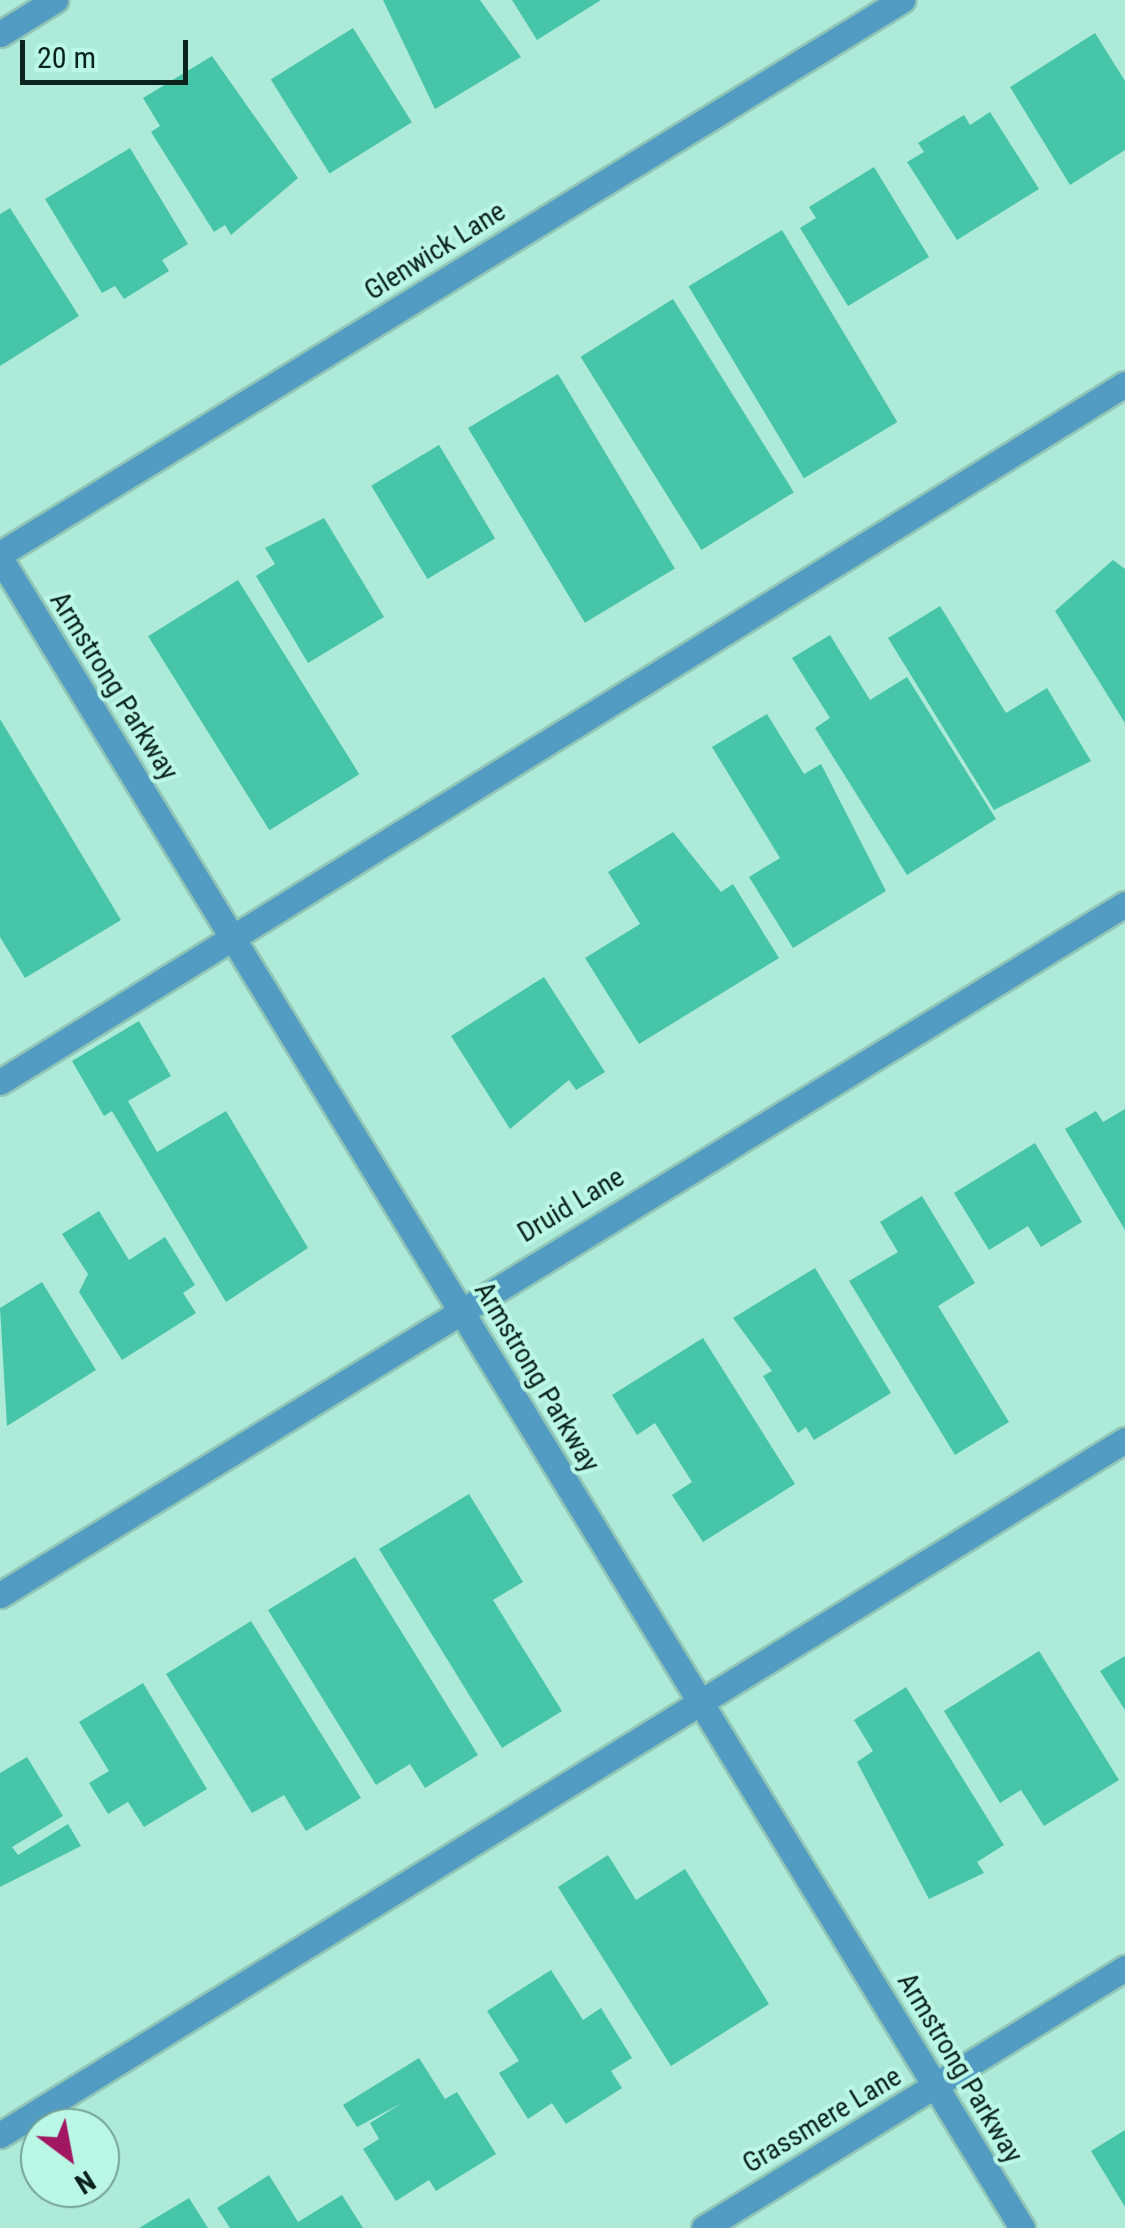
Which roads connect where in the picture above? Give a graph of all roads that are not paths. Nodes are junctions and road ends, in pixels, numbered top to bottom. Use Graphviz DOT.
graph roads {
  1 [pos="55,0"];
  2 [pos="902,0"];
  3 [pos="0,34"];
  4 [pos="1125,384"];
  5 [pos="0,556"];
  6 [pos="1125,904"];
  7 [pos="234,937"];
  8 [pos="0,1082"];
  9 [pos="460,1308"];
  10 [pos="1125,1440"];
  11 [pos="0,1595"];
  12 [pos="701,1702"];
  13 [pos="1125,1968"];
  14 [pos="935,2086"];
  15 [pos="0,2135"];
  16 [pos="704,2228"];
  17 [pos="1022,2228"];
  1 -- 3 [label="street"];
  2 -- 5 [label="street, Glenwick Lane"];
  4 -- 7 [label="street"];
  5 -- 7 [label="street, Armstrong Parkway"];
  6 -- 9 [label="street, Druid Lane"];
  7 -- 8 [label="street"];
  7 -- 9 [label="street, Armstrong Parkway"];
  9 -- 11 [label="street, Druid Lane"];
  9 -- 12 [label="street, Armstrong Parkway"];
  10 -- 12 [label="street"];
  12 -- 14 [label="street, Armstrong Parkway"];
  12 -- 15 [label="street"];
  13 -- 14 [label="street, Grassmere Lane"];
  14 -- 16 [label="street, Grassmere Lane"];
  14 -- 17 [label="street, Armstrong Parkway"];
}
